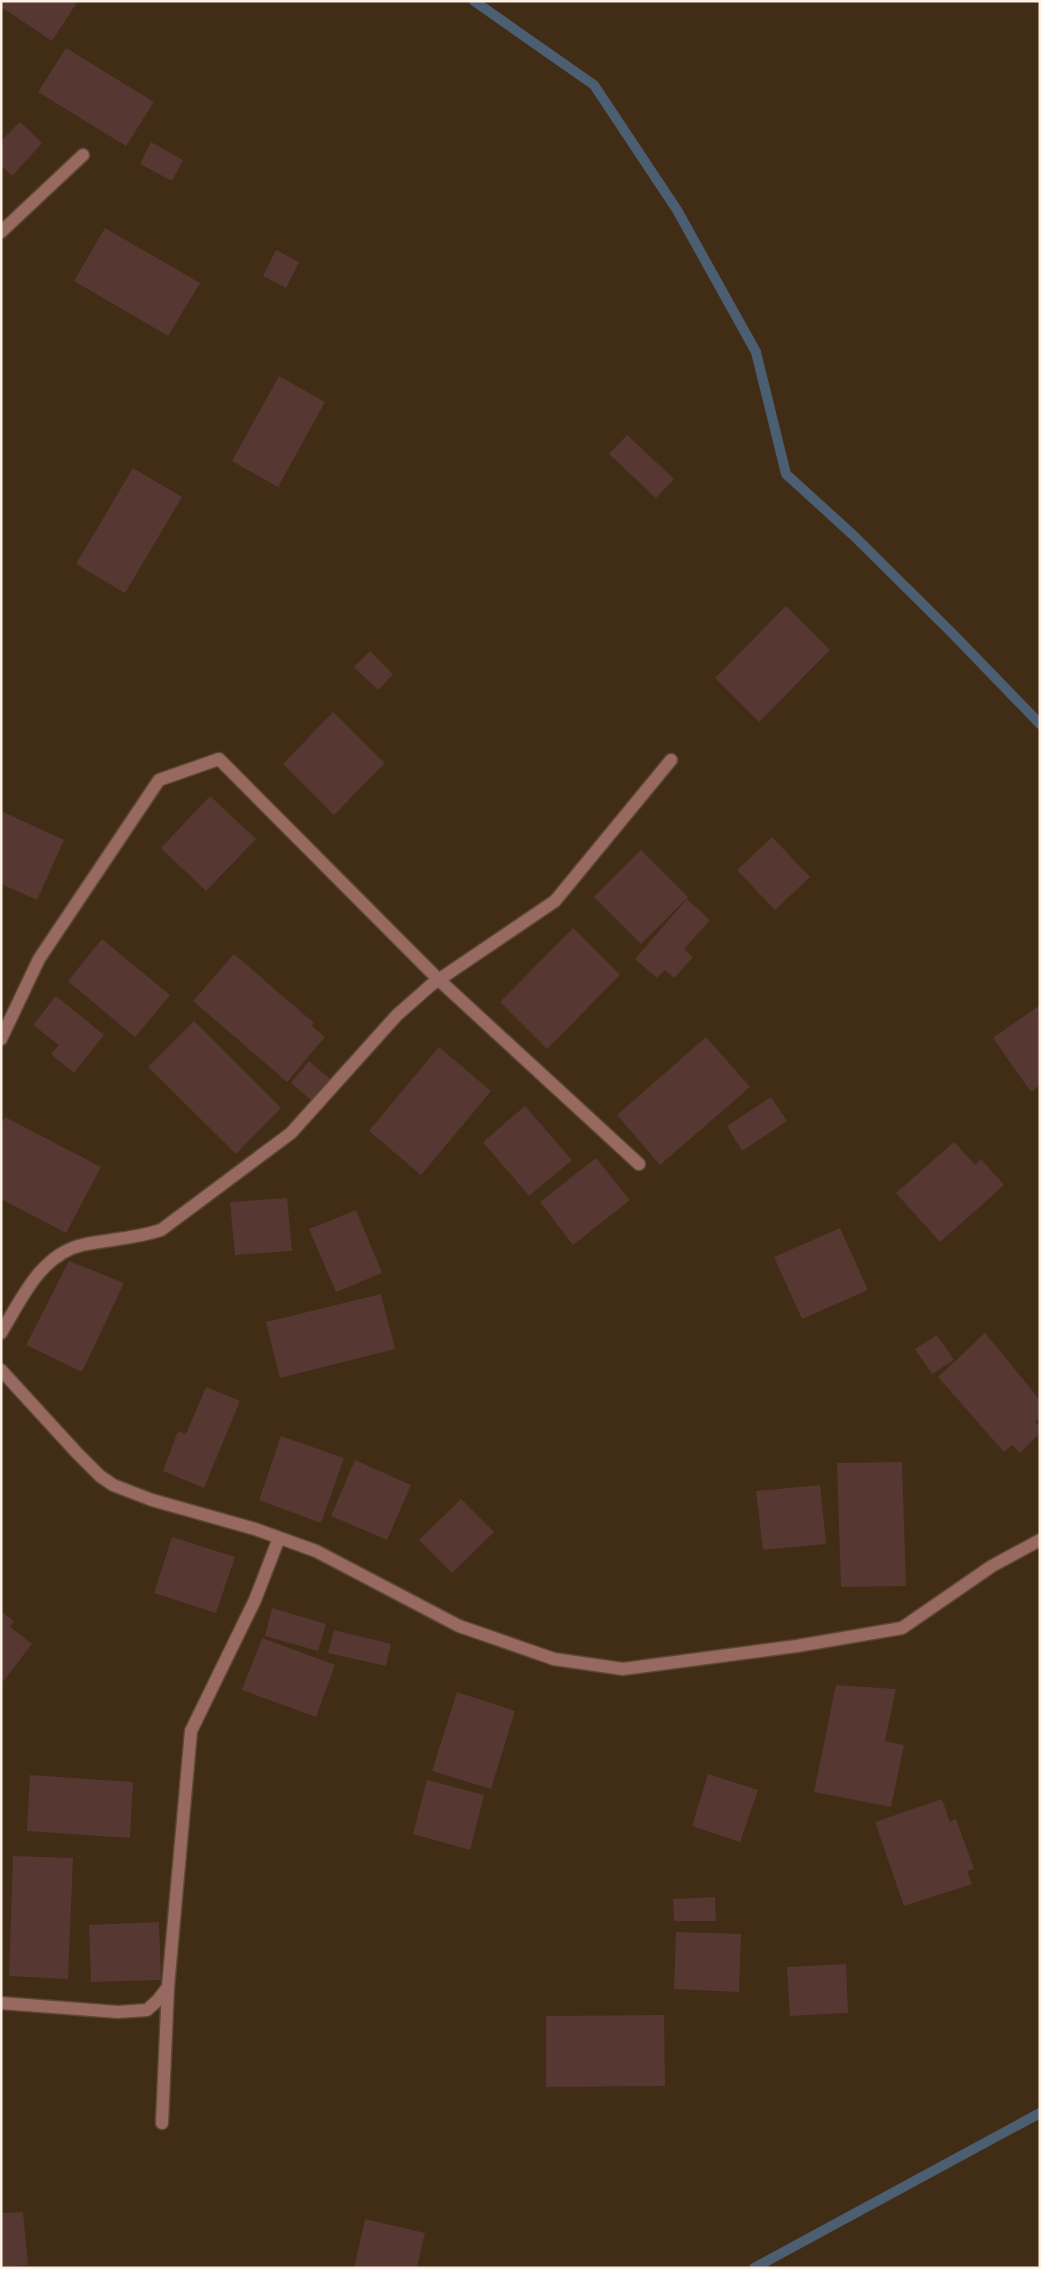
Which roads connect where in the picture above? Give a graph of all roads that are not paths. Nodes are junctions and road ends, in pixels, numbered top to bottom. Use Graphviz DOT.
graph roads {
  1 [pos="83,154"];
  2 [pos="1,232"];
  3 [pos="671,760"];
  4 [pos="440,980"];
  5 [pos="1,1040"];
  6 [pos="639,1164"];
  7 [pos="1,1333"];
  8 [pos="1,1370"];
  9 [pos="279,1538"];
  10 [pos="1040,1540"];
  11 [pos="168,1987"];
  12 [pos="1,2003"];
  13 [pos="162,2124"];
  1 -- 2 [label="street"];
  3 -- 4 [label="street"];
  4 -- 5 [label="street"];
  4 -- 6 [label="street"];
  4 -- 7 [label="street"];
  8 -- 9 [label="street"];
  9 -- 10 [label="street"];
  9 -- 11 [label="street"];
  11 -- 12 [label="street"];
  11 -- 13 [label="street"];
}
